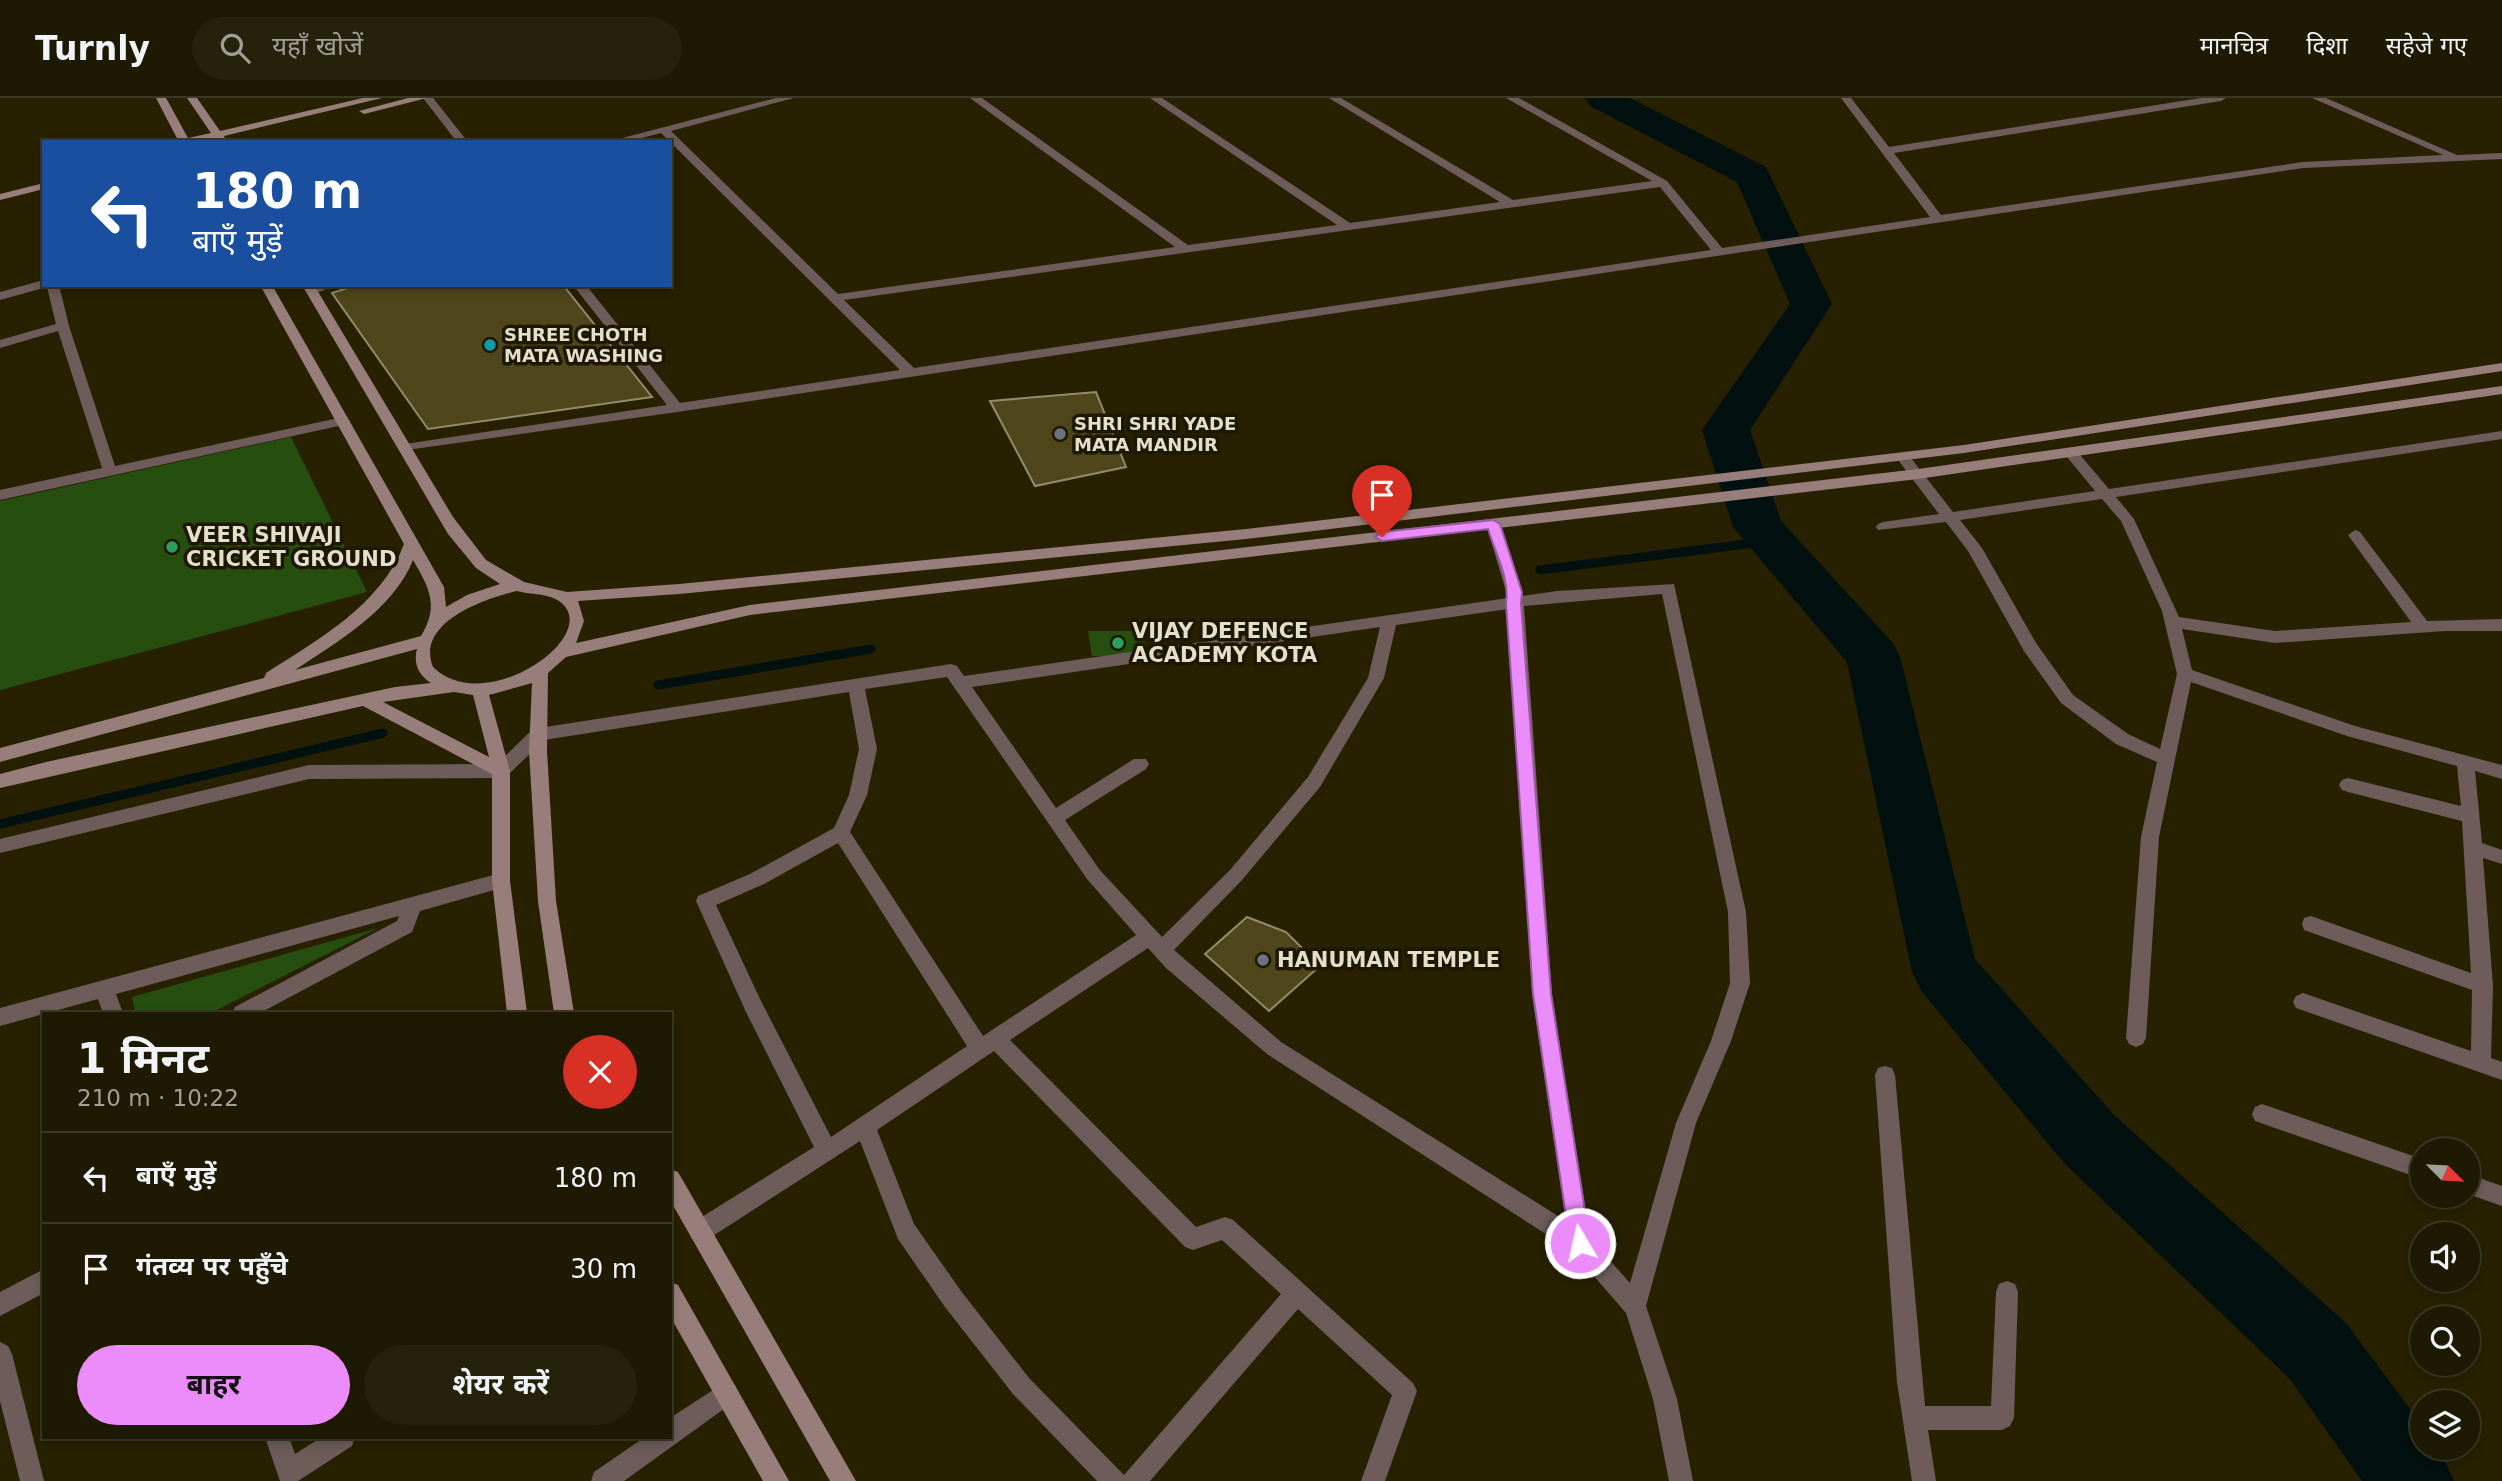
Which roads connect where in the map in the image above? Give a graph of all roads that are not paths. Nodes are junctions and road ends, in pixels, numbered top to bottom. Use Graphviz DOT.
graph roads {
  1 [pos="161,98"];
  2 [pos="192,98"];
  3 [pos="377,98"];
  4 [pos="422,98"];
  5 [pos="428,98"];
  6 [pos="789,98"];
  7 [pos="975,98"];
  8 [pos="1155,98"];
  9 [pos="1334,98"];
  10 [pos="1511,98"];
  11 [pos="1846,98"];
  12 [pos="2131,98"];
  13 [pos="2221,98"];
  14 [pos="2316,98"];
  15 [pos="2155,108"];
  16 [pos="663,129"];
  17 [pos="220,138"];
  18 [pos="185,140"];
  19 [pos="242,140"];
  20 [pos="461,140"];
  21 [pos="620,140"];
  22 [pos="1887,151"];
  23 [pos="2502,156"];
  24 [pos="2459,158"];
  25 [pos="42,175"];
  26 [pos="1663,183"];
  27 [pos="0,186"];
  28 [pos="42,186"];
  29 [pos="0,197"];
  30 [pos="1511,204"];
  31 [pos="1938,219"];
  32 [pos="1348,227"];
  33 [pos="1185,249"];
  34 [pos="1726,252"];
  35 [pos="42,285"];
  36 [pos="53,287"];
  37 [pos="267,287"];
  38 [pos="581,287"];
  39 [pos="310,288"];
  40 [pos="0,296"];
  41 [pos="835,298"];
  42 [pos="63,326"];
  43 [pos="0,344"];
  44 [pos="2502,367"];
  45 [pos="911,373"];
  46 [pos="2502,390"];
  47 [pos="677,408"];
  48 [pos="343,421"];
  49 [pos="2502,435"];
  50 [pos="405,448"];
  51 [pos="2070,452"];
  52 [pos="1902,456"];
  53 [pos="110,471"];
  54 [pos="1918,474"];
  55 [pos="1,489"];
  56 [pos="2104,492"];
  57 [pos="1951,516"];
  58 [pos="1493,524"];
  59 [pos="1883,527"];
  60 [pos="2355,535"];
  61 [pos="412,544"];
  62 [pos="519,586"];
  63 [pos="565,597"];
  64 [pos="1514,603"];
  65 [pos="439,621"];
  66 [pos="1389,621"];
  67 [pos="2173,622"];
  68 [pos="2502,625"];
  69 [pos="2423,627"];
  70 [pos="425,641"];
  71 [pos="563,652"];
  72 [pos="540,671"];
  73 [pos="2185,674"];
  74 [pos="960,683"];
  75 [pos="260,685"];
  76 [pos="856,685"];
  77 [pos="452,687"];
  78 [pos="480,690"];
  79 [pos="366,700"];
  80 [pos="539,734"];
  81 [pos="0,755"];
  82 [pos="2165,758"];
  83 [pos="2465,762"];
  84 [pos="1140,764"];
  85 [pos="501,771"];
  86 [pos="2502,772"];
  87 [pos="0,781"];
  88 [pos="2348,785"];
  89 [pos="2471,816"];
  90 [pos="1054,818"];
  91 [pos="841,833"];
  92 [pos="0,846"];
  93 [pos="2475,848"];
  94 [pos="2502,857"];
  95 [pos="501,881"];
  96 [pos="412,906"];
  97 [pos="2311,924"];
  98 [pos="1156,942"];
  99 [pos="2483,986"];
  100 [pos="105,989"];
  101 [pos="2303,1002"];
  102 [pos="512,1011"];
  103 [pos="113,1012"];
  104 [pos="244,1012"];
  105 [pos="564,1012"];
  106 [pos="0,1017"];
  107 [pos="2136,1038"];
  108 [pos="988,1044"];
  109 [pos="2481,1063"];
  110 [pos="2502,1071"];
  111 [pos="1885,1075"];
  112 [pos="2262,1114"];
  113 [pos="865,1126"];
  114 [pos="827,1151"];
  115 [pos="2410,1165"];
  116 [pos="672,1182"];
  117 [pos="2480,1188"];
  118 [pos="2502,1196"];
  119 [pos="700,1231"];
  120 [pos="1580,1243"];
  121 [pos="42,1281"];
  122 [pos="2007,1292"];
  123 [pos="1297,1293"];
  124 [pos="672,1297"];
  125 [pos="0,1305"];
  126 [pos="1635,1306"];
  127 [pos="0,1354"];
  128 [pos="727,1393"];
  129 [pos="1914,1418"];
  130 [pos="672,1432"];
  131 [pos="278,1439"];
  132 [pos="339,1439"];
  133 [pos="662,1439"];
  134 [pos="32,1481"];
  135 [pos="603,1481"];
  136 [pos="777,1481"];
  137 [pos="845,1481"];
  138 [pos="1114,1481"];
  139 [pos="1135,1481"];
  140 [pos="1373,1481"];
  141 [pos="1681,1481"];
  142 [pos="1924,1481"];
  1 -- 18 [label="street"];
  2 -- 17 [label="street"];
  3 -- 17 [label="street"];
  4 -- 19 [label="street"];
  5 -- 20 [label="street"];
  6 -- 16 [label="street"];
  7 -- 33 [label="street"];
  8 -- 32 [label="street"];
  9 -- 30 [label="street"];
  10 -- 26 [label="street"];
  11 -- 22 [label="street"];
  12 -- 15 [label="street"];
  13 -- 15 [label="street"];
  14 -- 24 [label="street"];
  15 -- 22 [label="street"];
  16 -- 21 [label="street"];
  16 -- 41 [label="street"];
  22 -- 31 [label="street"];
  23 -- 24 [label="street"];
  24 -- 31 [label="street"];
  25 -- 27 [label="street"];
  26 -- 30 [label="street"];
  26 -- 34 [label="street"];
  28 -- 29 [label="street"];
  30 -- 32 [label="street"];
  31 -- 34 [label="street"];
  32 -- 33 [label="street"];
  33 -- 41 [label="street"];
  34 -- 45 [label="street"];
  35 -- 40 [label="street"];
  36 -- 42 [label="street"];
  37 -- 48 [label="street"];
  38 -- 47 [label="street"];
  39 -- 50 [label="street"];
  41 -- 45 [label="street"];
  42 -- 43 [label="street"];
  42 -- 53 [label="street"];
  44 -- 52 [label="street"];
  45 -- 47 [label="street"];
  46 -- 51 [label="street"];
  47 -- 50 [label="street"];
  48 -- 53 [label="street"];
  48 -- 61 [label="street"];
  49 -- 56 [label="street"];
  50 -- 62 [label="street"];
  51 -- 54 [label="street"];
  51 -- 56 [label="street"];
  52 -- 54 [label="street"];
  52 -- 63 [label="street"];
  53 -- 55 [label="street"];
  54 -- 57 [label="street"];
  54 -- 58 [label="street"];
  56 -- 57 [label="street"];
  56 -- 67 [label="street"];
  57 -- 59 [label="street"];
  57 -- 82 [label="street"];
  58 -- 64 [label="street"];
  58 -- 71 [label="street"];
  60 -- 69 [label="street"];
  61 -- 65 [label="street"];
  61 -- 75 [label="street"];
  62 -- 63 [label="street"];
  62 -- 65 [label="street"];
  63 -- 71 [label="street"];
  64 -- 66 [label="street"];
  64 -- 120 [label="street"];
  64 -- 126 [label="street"];
  65 -- 70 [label="street"];
  66 -- 74 [label="street"];
  66 -- 98 [label="street"];
  67 -- 69 [label="street"];
  67 -- 73 [label="street"];
  68 -- 69 [label="street"];
  70 -- 75 [label="street"];
  70 -- 77 [label="street"];
  71 -- 72 [label="street"];
  72 -- 78 [label="street"];
  72 -- 80 [label="street"];
  73 -- 82 [label="street"];
  73 -- 83 [label="street"];
  74 -- 76 [label="street"];
  74 -- 90 [label="street"];
  75 -- 81 [label="street"];
  76 -- 80 [label="street"];
  76 -- 91 [label="street"];
  77 -- 78 [label="street"];
  77 -- 79 [label="street"];
  78 -- 85 [label="street"];
  79 -- 85 [label="street"];
  79 -- 87 [label="street"];
  80 -- 85 [label="street"];
  80 -- 105 [label="street"];
  82 -- 107 [label="street"];
  83 -- 86 [label="street"];
  83 -- 89 [label="street"];
  84 -- 90 [label="street"];
  85 -- 92 [label="street"];
  85 -- 95 [label="street"];
  88 -- 89 [label="street"];
  89 -- 93 [label="street"];
  90 -- 98 [label="street"];
  91 -- 108 [label="street"];
  91 -- 114 [label="street"];
  93 -- 94 [label="street"];
  93 -- 99 [label="street"];
  95 -- 96 [label="street"];
  95 -- 102 [label="street"];
  96 -- 100 [label="street"];
  96 -- 104 [label="street"];
  97 -- 99 [label="street"];
  98 -- 108 [label="street"];
  98 -- 120 [label="street"];
  99 -- 109 [label="street"];
  100 -- 103 [label="street"];
  100 -- 106 [label="street"];
  101 -- 109 [label="street"];
  108 -- 113 [label="street"];
  108 -- 123 [label="street"];
  109 -- 110 [label="street"];
  111 -- 129 [label="street"];
  112 -- 115 [label="street"];
  113 -- 114 [label="street"];
  113 -- 138 [label="street"];
  114 -- 119 [label="street"];
  116 -- 119 [label="street"];
  117 -- 118 [label="street"];
  119 -- 137 [label="street"];
  120 -- 126 [label="street"];
  121 -- 125 [label="street"];
  122 -- 129 [label="street"];
  123 -- 139 [label="street"];
  123 -- 140 [label="street"];
  124 -- 128 [label="street"];
  126 -- 141 [label="street"];
  127 -- 134 [label="street"];
  128 -- 130 [label="street"];
  128 -- 136 [label="street"];
  129 -- 142 [label="street"];
  131 -- 132 [label="street"];
  133 -- 135 [label="street"];
}
